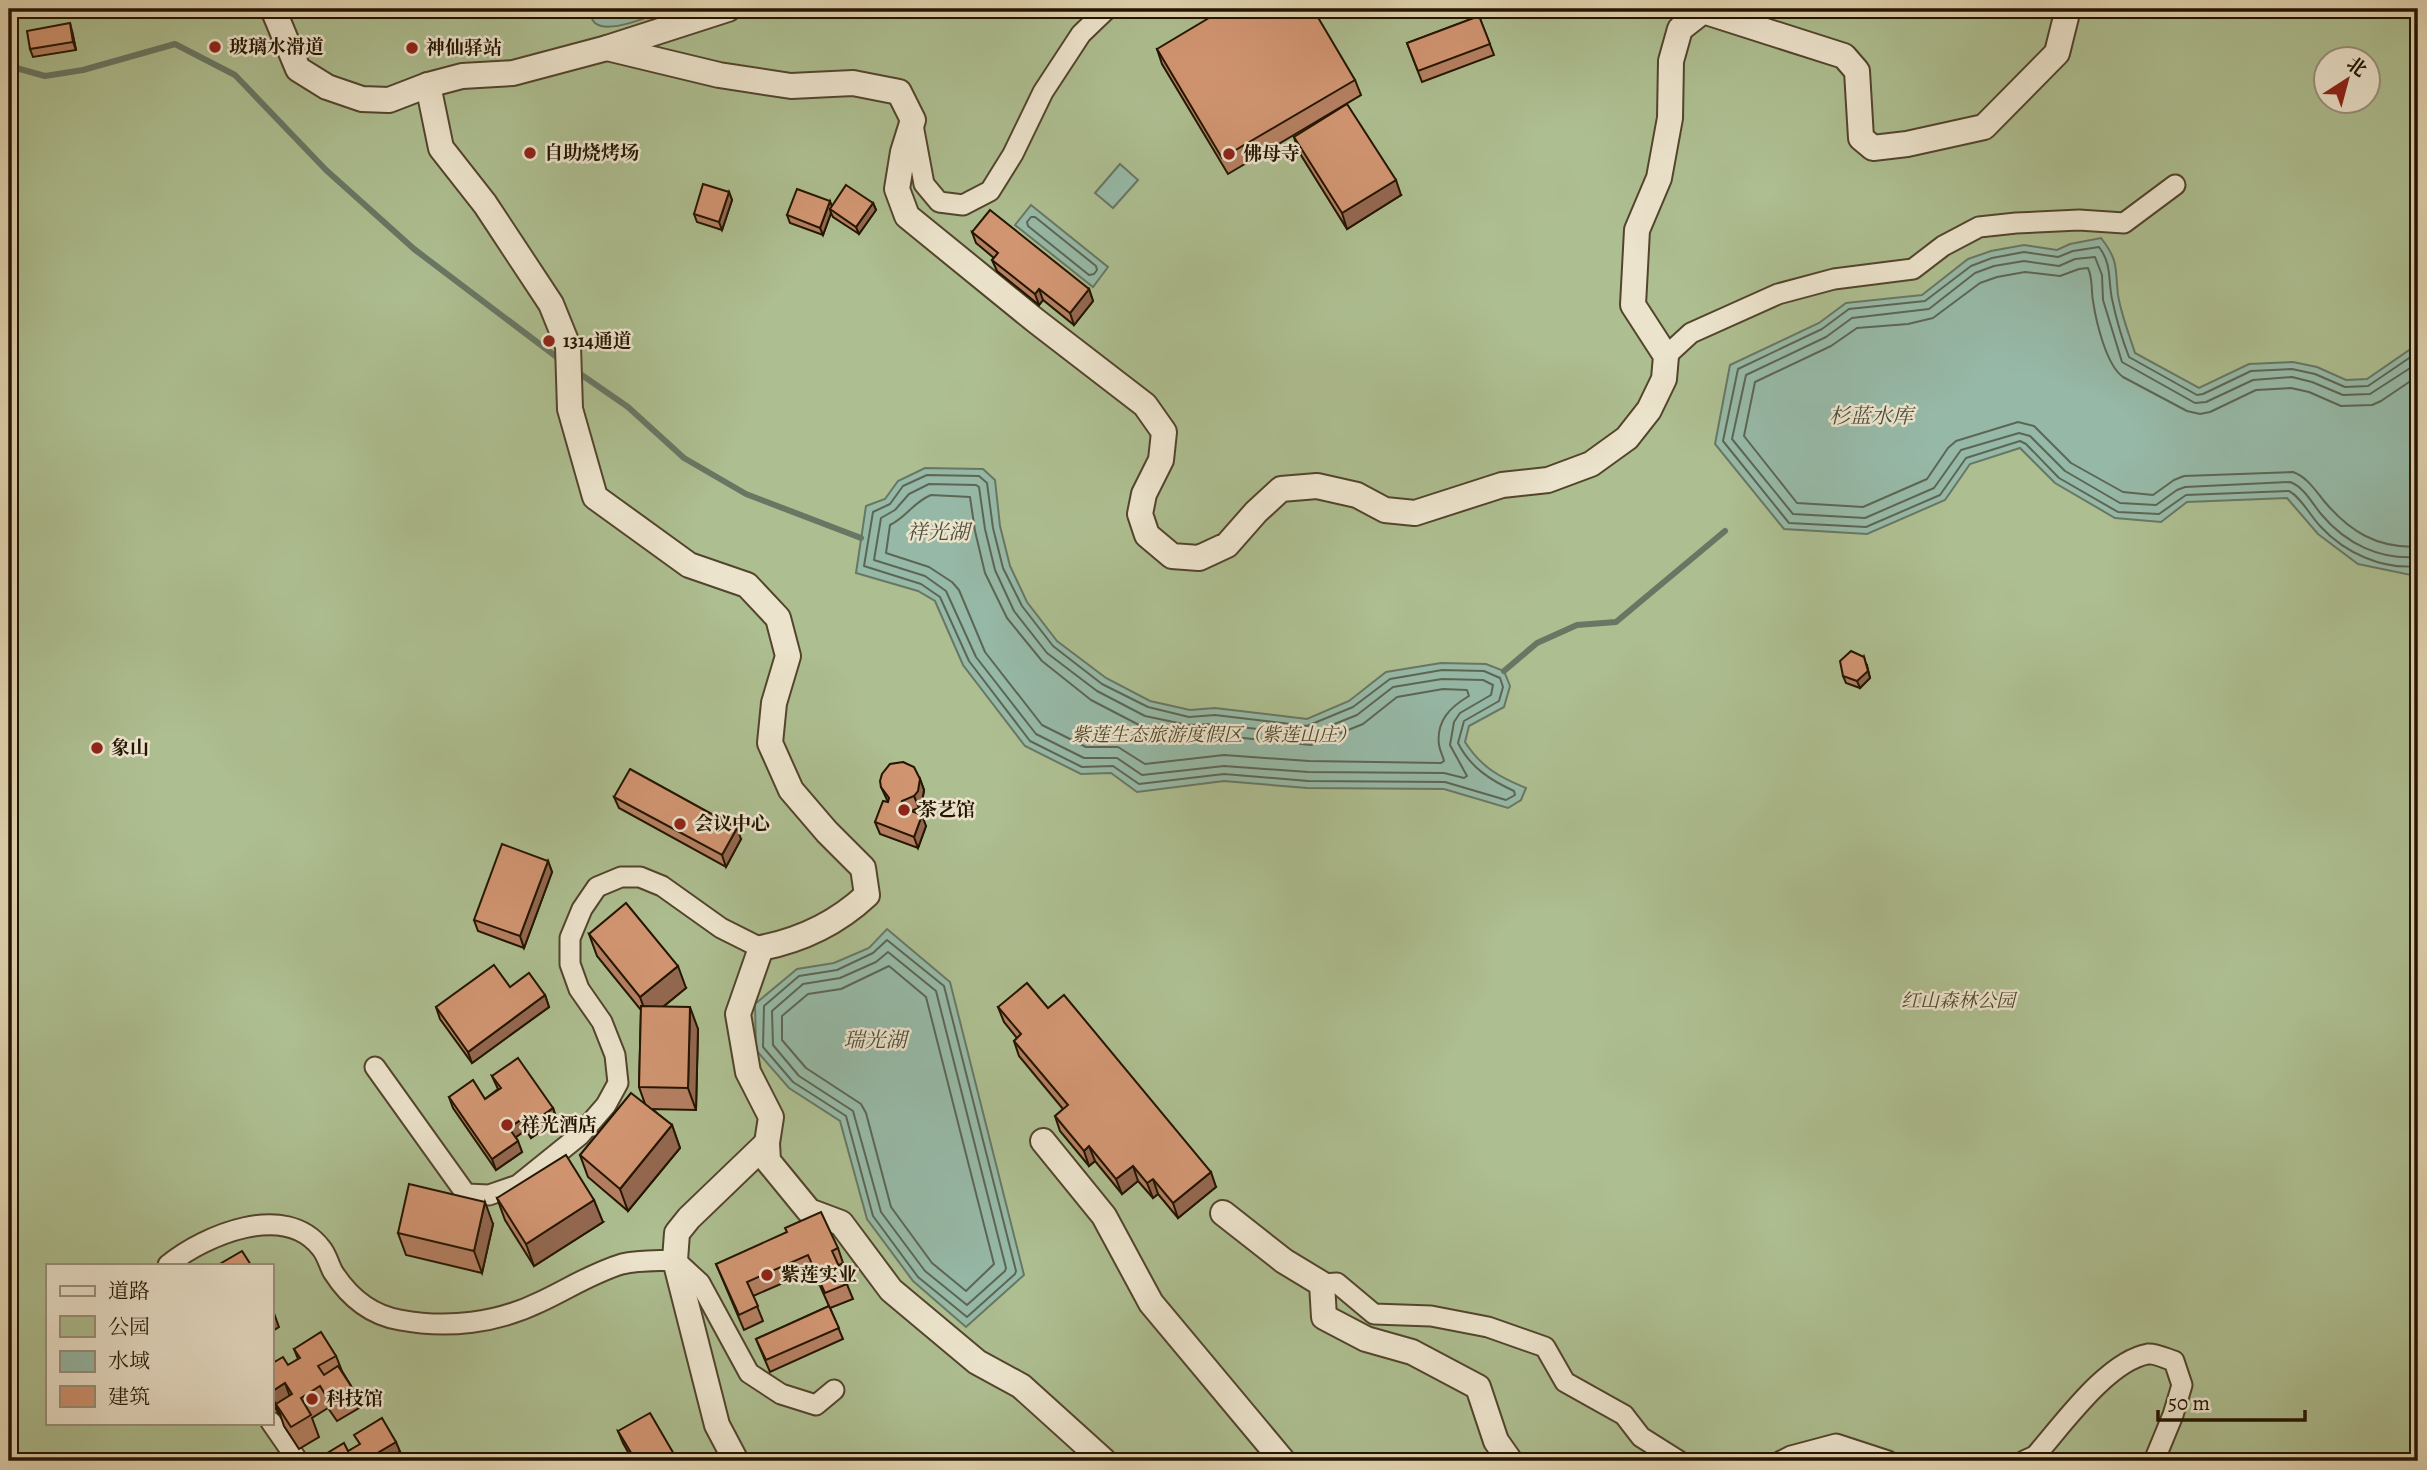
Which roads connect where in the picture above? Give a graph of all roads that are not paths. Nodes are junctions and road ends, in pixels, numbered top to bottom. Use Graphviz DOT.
graph roads {
  1 [pos="273,9"];
  2 [pos="727,9"];
  3 [pos="1107,9"];
  4 [pos="2062,9"];
  5 [pos="607,48"];
  6 [pos="428,85"];
  7 [pos="913,120"];
  8 [pos="2175,185"];
  9 [pos="1666,356"];
  10 [pos="761,948"];
  11 [pos="375,1067"];
  12 [pos="1043,1141"];
  13 [pos="767,1143"];
  14 [pos="1223,1213"];
  15 [pos="675,1260"];
  16 [pos="169,1264"];
  17 [pos="1322,1284"];
  18 [pos="834,1390"];
  19 [pos="272,1424"];
  20 [pos="298,1461"];
  21 [pos="736,1461"];
  22 [pos="1104,1461"];
  23 [pos="1283,1461"];
  24 [pos="1510,1461"];
  25 [pos="1679,1461"];
  26 [pos="1782,1461"];
  27 [pos="1888,1461"];
  28 [pos="2024,1461"];
  29 [pos="2154,1461"];
  1 -- 6 [label="street"];
  2 -- 5 [label="street"];
  3 -- 7 [label="street"];
  4 -- 9 [label="street"];
  5 -- 6 [label="street"];
  5 -- 7 [label="street"];
  6 -- 10 [label="street"];
  7 -- 9 [label="street"];
  8 -- 9 [label="street"];
  10 -- 11 [label="street"];
  10 -- 13 [label="street"];
  12 -- 23 [label="street"];
  13 -- 15 [label="street"];
  13 -- 22 [label="street"];
  14 -- 17 [label="street"];
  15 -- 16 [label="street"];
  15 -- 18 [label="street"];
  15 -- 21 [label="street"];
  17 -- 24 [label="street"];
  17 -- 25 [label="street"];
  19 -- 20 [label="street"];
  26 -- 27 [label="street"];
  28 -- 29 [label="street"];
}
